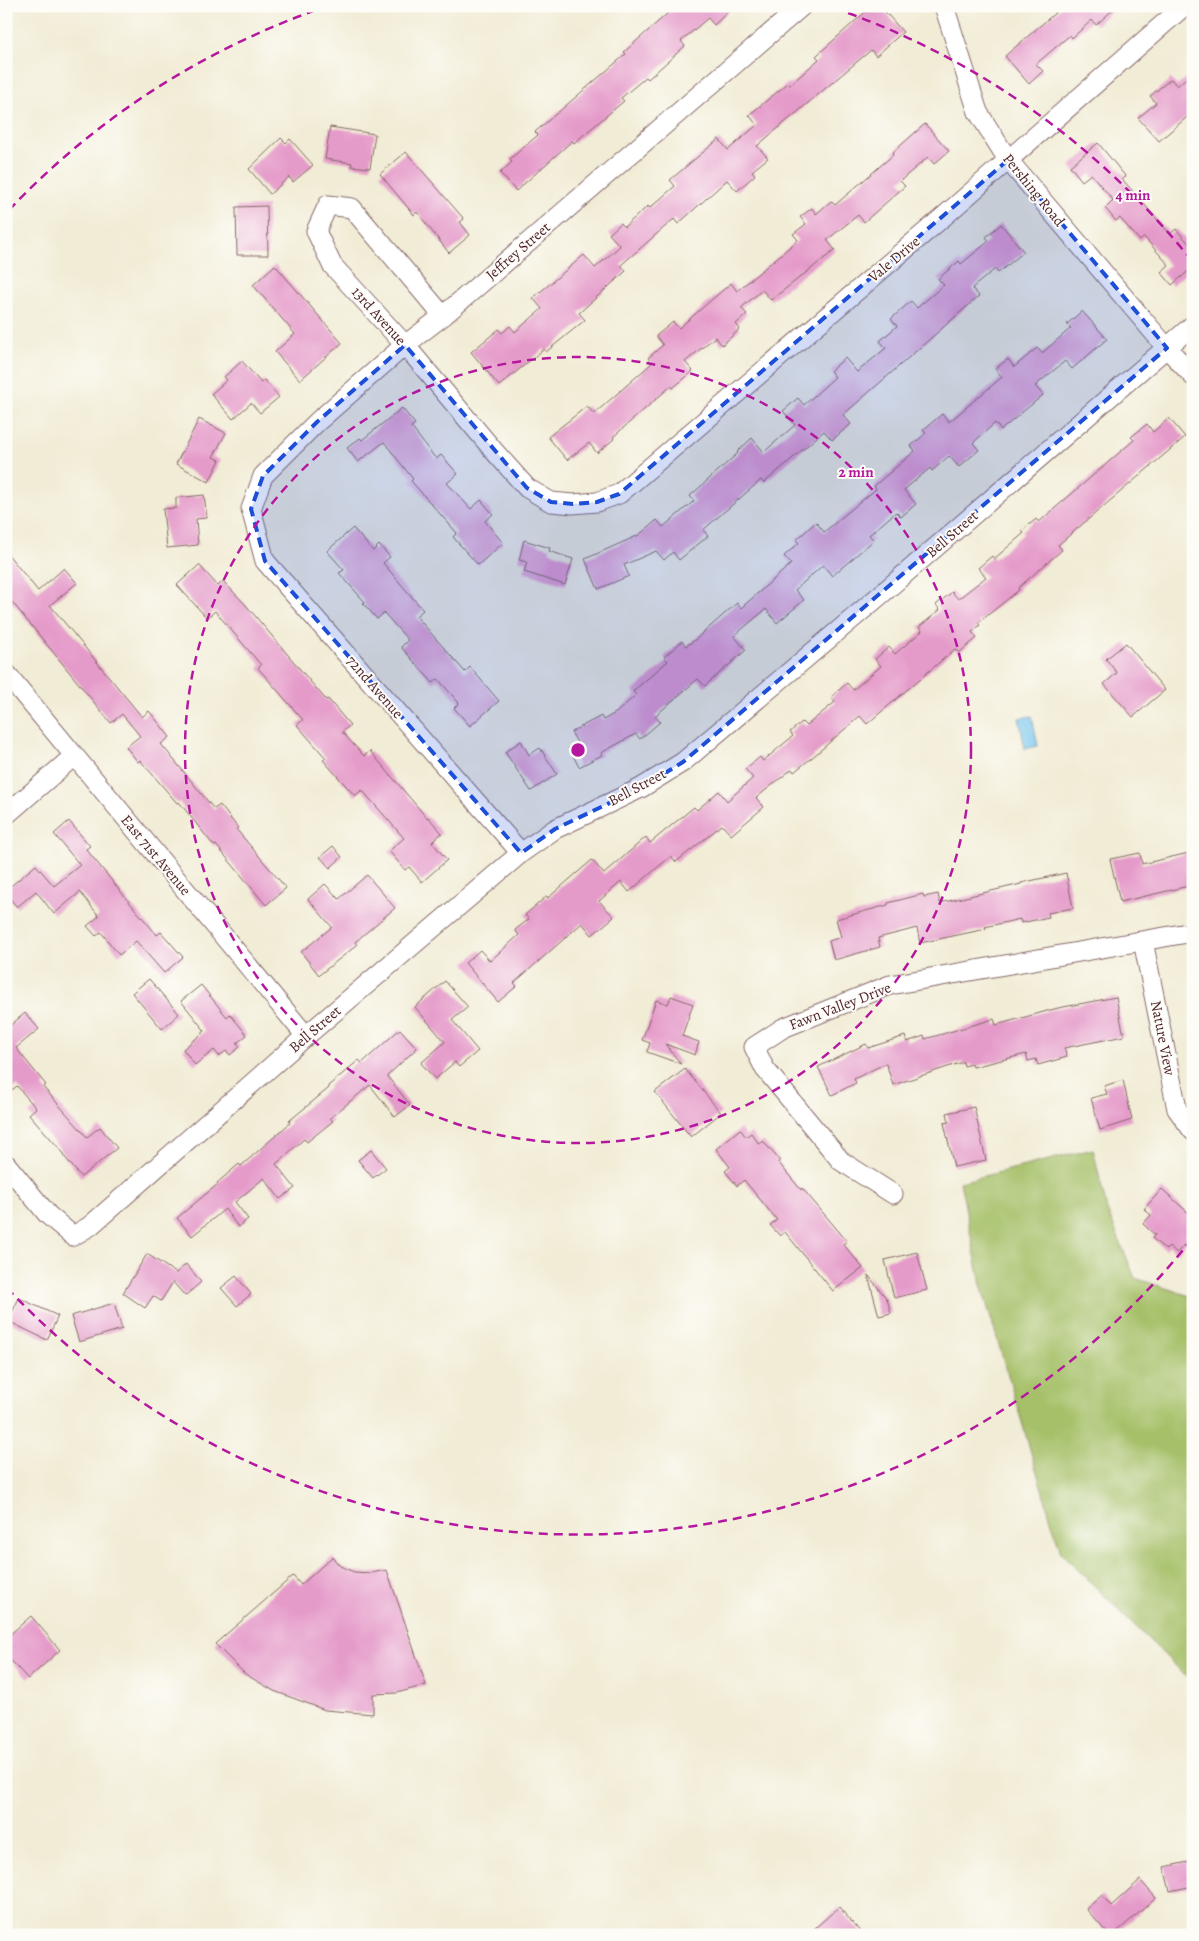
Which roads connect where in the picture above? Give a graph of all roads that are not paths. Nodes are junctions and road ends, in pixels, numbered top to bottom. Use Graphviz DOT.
graph roads {
  1 [pos="802,6"];
  2 [pos="944,6"];
  3 [pos="1184,6"];
  4 [pos="1008,160"];
  5 [pos="443,316"];
  6 [pos="1193,325"];
  7 [pos="405,345"];
  8 [pos="1167,348"];
  9 [pos="1193,376"];
  10 [pos="597,502"];
  11 [pos="251,509"];
  12 [pos="6,673"];
  13 [pos="74,756"];
  14 [pos="6,815"];
  15 [pos="521,853"];
  16 [pos="1193,932"];
  17 [pos="1144,941"];
  18 [pos="306,1036"];
  19 [pos="1193,1131"];
  20 [pos="6,1164"];
  21 [pos="893,1194"];
  1 -- 5 [label="street, Jeffrey Street"];
  2 -- 4 [label="street, Pershing Road"];
  3 -- 4 [label="street, Vale Drive"];
  4 -- 8 [label="street, Pershing Road"];
  4 -- 10 [label="street, Vale Drive"];
  5 -- 7 [label="street, Jeffrey Street"];
  5 -- 7 [label="street, 13rd Avenue"];
  6 -- 8 [label="street, Bell Street"];
  7 -- 10 [label="street, 13rd Avenue"];
  7 -- 11 [label="street, Jeffrey Street"];
  8 -- 9 [label="street, Pershing Road"];
  8 -- 15 [label="street, Bell Street"];
  11 -- 15 [label="street, 72nd Avenue"];
  12 -- 13 [label="street, East 71st Avenue"];
  13 -- 14 [label="street"];
  13 -- 18 [label="street, East 71st Avenue"];
  15 -- 18 [label="street, Bell Street"];
  16 -- 17 [label="street, Fawn Valley Drive"];
  17 -- 19 [label="street, Nature View"];
  17 -- 21 [label="street, Fawn Valley Drive"];
  18 -- 20 [label="street, Bell Street"];
}
